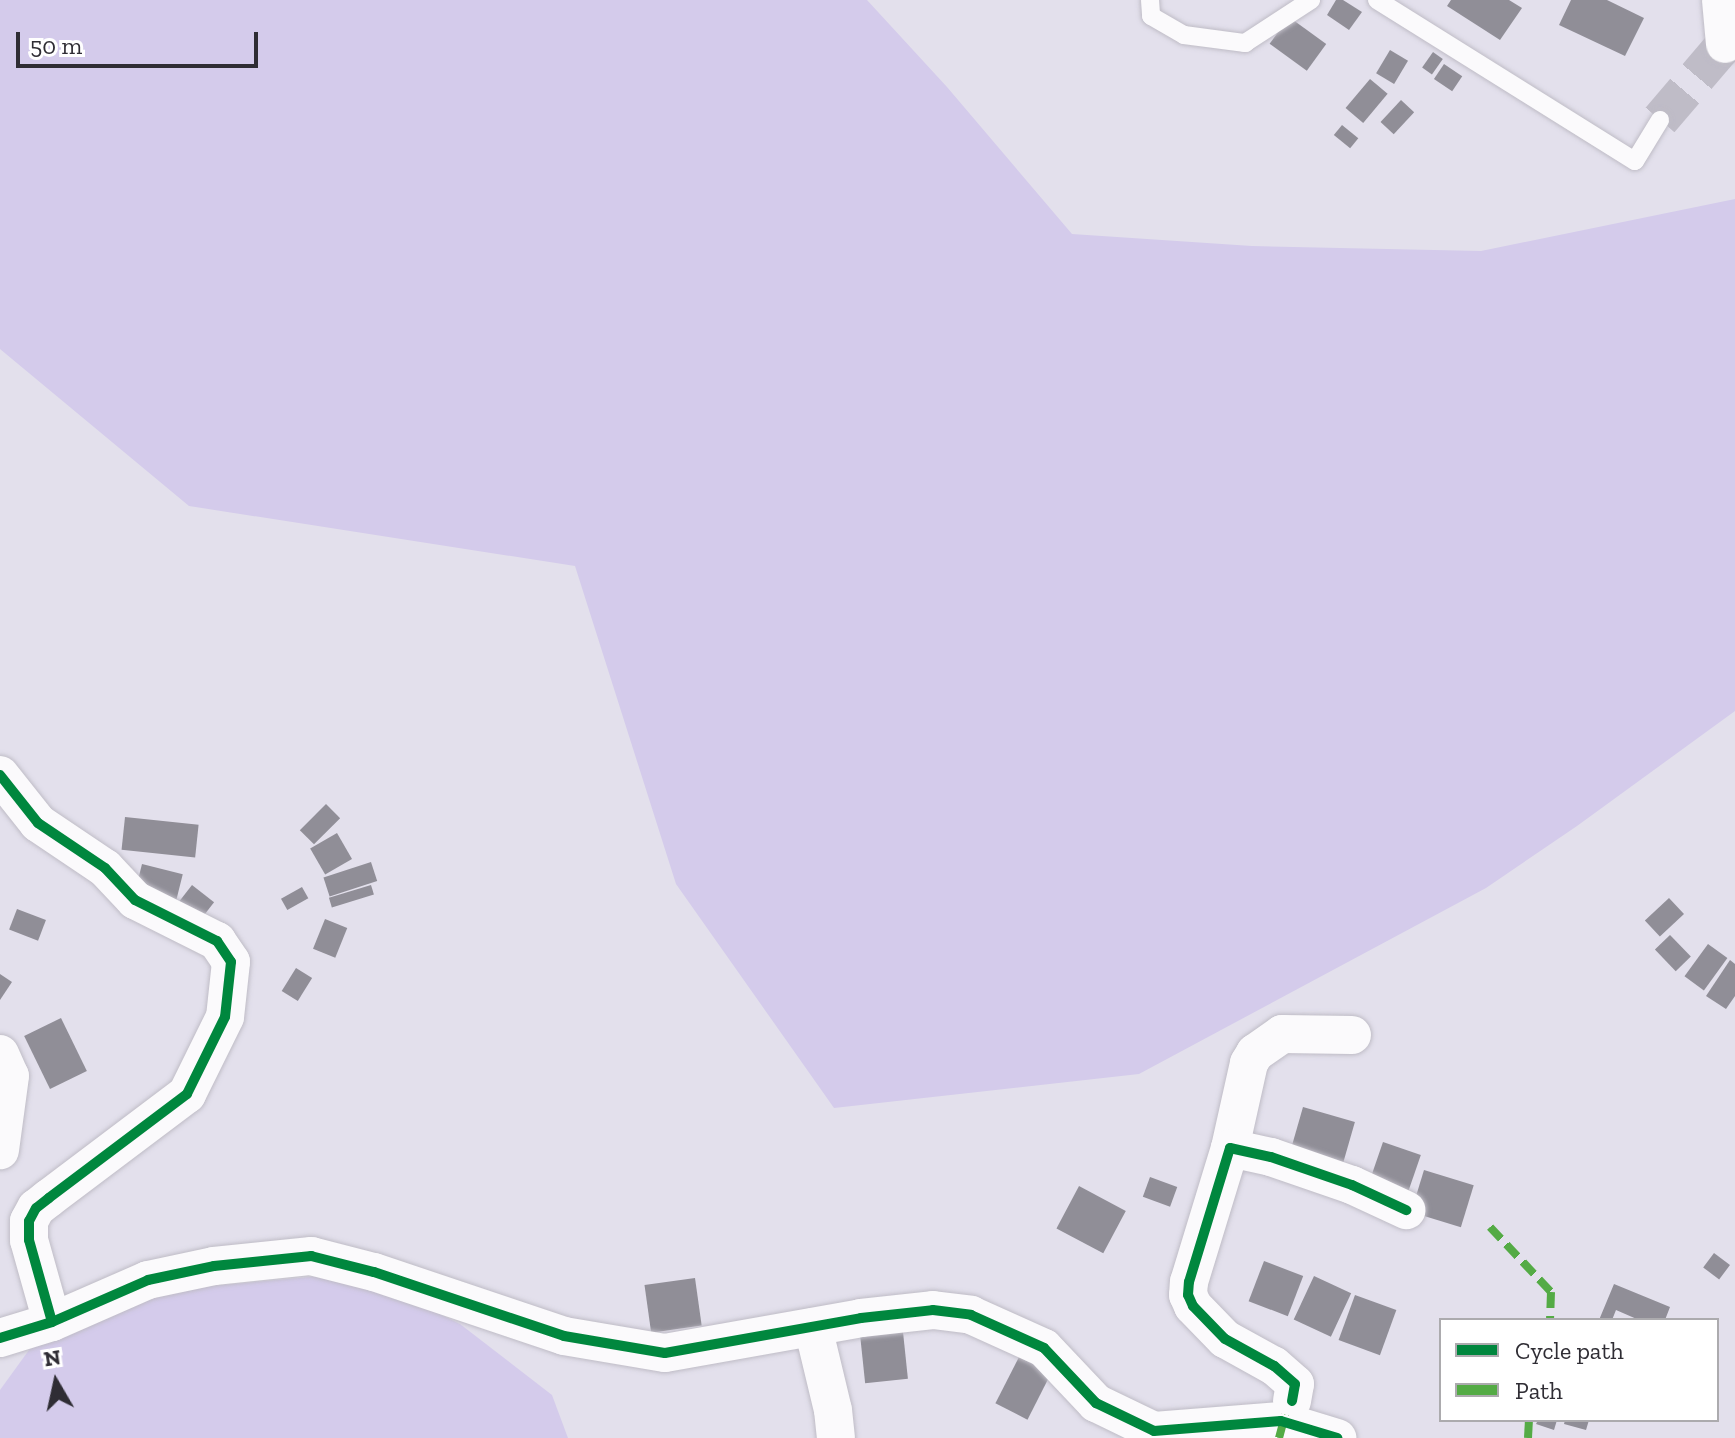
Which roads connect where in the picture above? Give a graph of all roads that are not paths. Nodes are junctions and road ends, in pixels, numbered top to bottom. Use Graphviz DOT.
graph roads {
  1 [pos="1150,0"];
  2 [pos="1311,0"];
  3 [pos="1377,0"];
  4 [pos="1721,0"];
  5 [pos="1725,44"];
  6 [pos="1660,120"];
  7 [pos="0,775"];
  8 [pos="1352,1035"];
  9 [pos="0,1054"];
  10 [pos="1230,1148"];
  11 [pos="0,1150"];
  12 [pos="1406,1210"];
  13 [pos="52,1322"];
  14 [pos="813,1327"];
  15 [pos="0,1338"];
  16 [pos="1292,1401"];
  17 [pos="836,1438"];
  18 [pos="1337,1438"];
  1 -- 2 [label="lane"];
  3 -- 6 [label="lane"];
  4 -- 5 [label="street"];
  7 -- 13 [label="street"];
  8 -- 10 [label="street"];
  9 -- 11 [label="street"];
  10 -- 12 [label="street"];
  10 -- 16 [label="street"];
  13 -- 14 [label="street"];
  13 -- 15 [label="street"];
  14 -- 17 [label="street"];
  14 -- 18 [label="street"];
}
